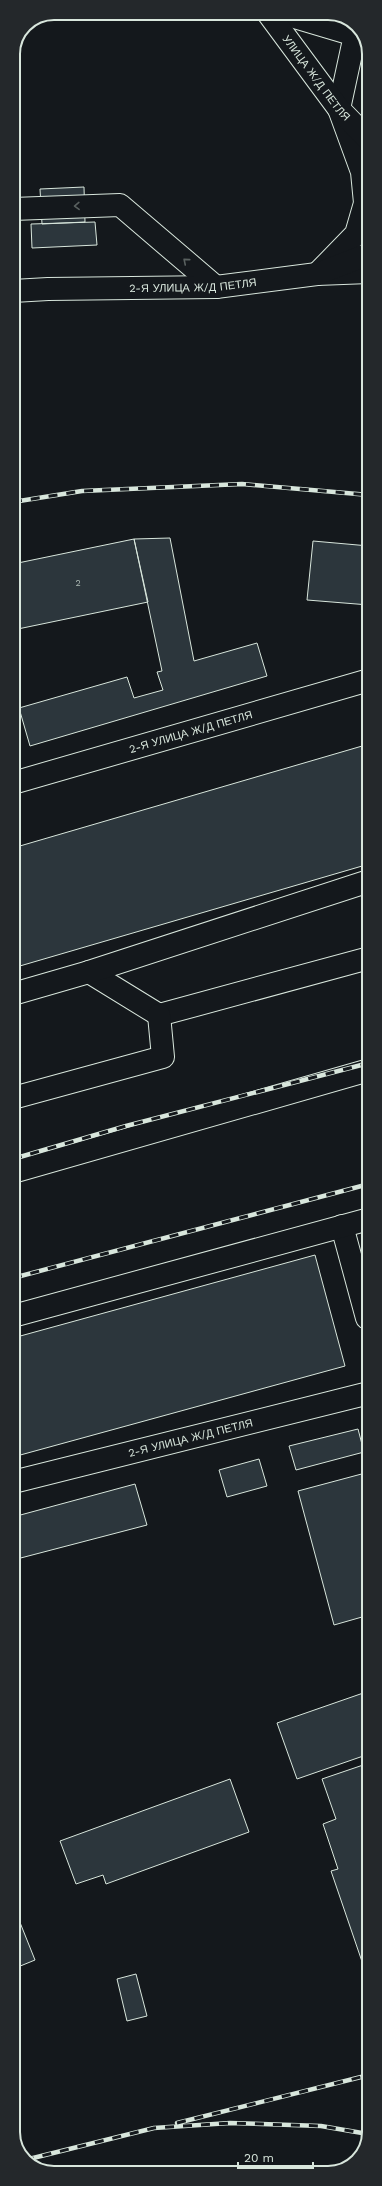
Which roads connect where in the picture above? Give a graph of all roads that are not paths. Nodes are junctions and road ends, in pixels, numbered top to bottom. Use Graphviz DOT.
graph roads {
  1 [pos="273,20"];
  2 [pos="304,20"];
  3 [pos="339,109"];
  4 [pos="362,133"];
  5 [pos="362,172"];
  6 [pos="20,209"];
  7 [pos="362,213"];
  8 [pos="362,257"];
  9 [pos="362,272"];
  10 [pos="317,274"];
  11 [pos="216,286"];
  12 [pos="20,291"];
  13 [pos="362,682"];
  14 [pos="20,781"];
  15 [pos="362,883"];
  16 [pos="362,960"];
  17 [pos="89,972"];
  18 [pos="20,992"];
  19 [pos="159,1015"];
  20 [pos="362,1072"];
  21 [pos="20,1096"];
  22 [pos="20,1170"];
  23 [pos="362,1221"];
  24 [pos="342,1226"];
  25 [pos="362,1300"];
  26 [pos="20,1314"];
  27 [pos="362,1395"];
  28 [pos="20,1480"];
  1 -- 3 [label="street, УЛИЦА Ж/Д ПЕТЛЯ"];
  2 -- 3 [label="street"];
  3 -- 4 [label="street, УЛИЦА Ж/Д ПЕТЛЯ"];
  3 -- 5 [label="street"];
  11 -- 6 [label="street, one-way"];
  7 -- 10 [label="street"];
  8 -- 10 [label="street, 2-Я УЛИЦА Ж/Д ПЕТЛЯ"];
  9 -- 10 [label="street"];
  10 -- 11 [label="street, 2-Я УЛИЦА Ж/Д ПЕТЛЯ"];
  11 -- 12 [label="street, 2-Я УЛИЦА Ж/Д ПЕТЛЯ"];
  13 -- 14 [label="street, 2-Я УЛИЦА Ж/Д ПЕТЛЯ"];
  15 -- 17 [label="street"];
  16 -- 19 [label="street"];
  17 -- 18 [label="street"];
  17 -- 19 [label="street"];
  19 -- 21 [label="street"];
  20 -- 22 [label="street"];
  23 -- 24 [label="street"];
  24 -- 25 [label="street"];
  24 -- 26 [label="street"];
  27 -- 28 [label="street, 2-Я УЛИЦА Ж/Д ПЕТЛЯ"];
}
